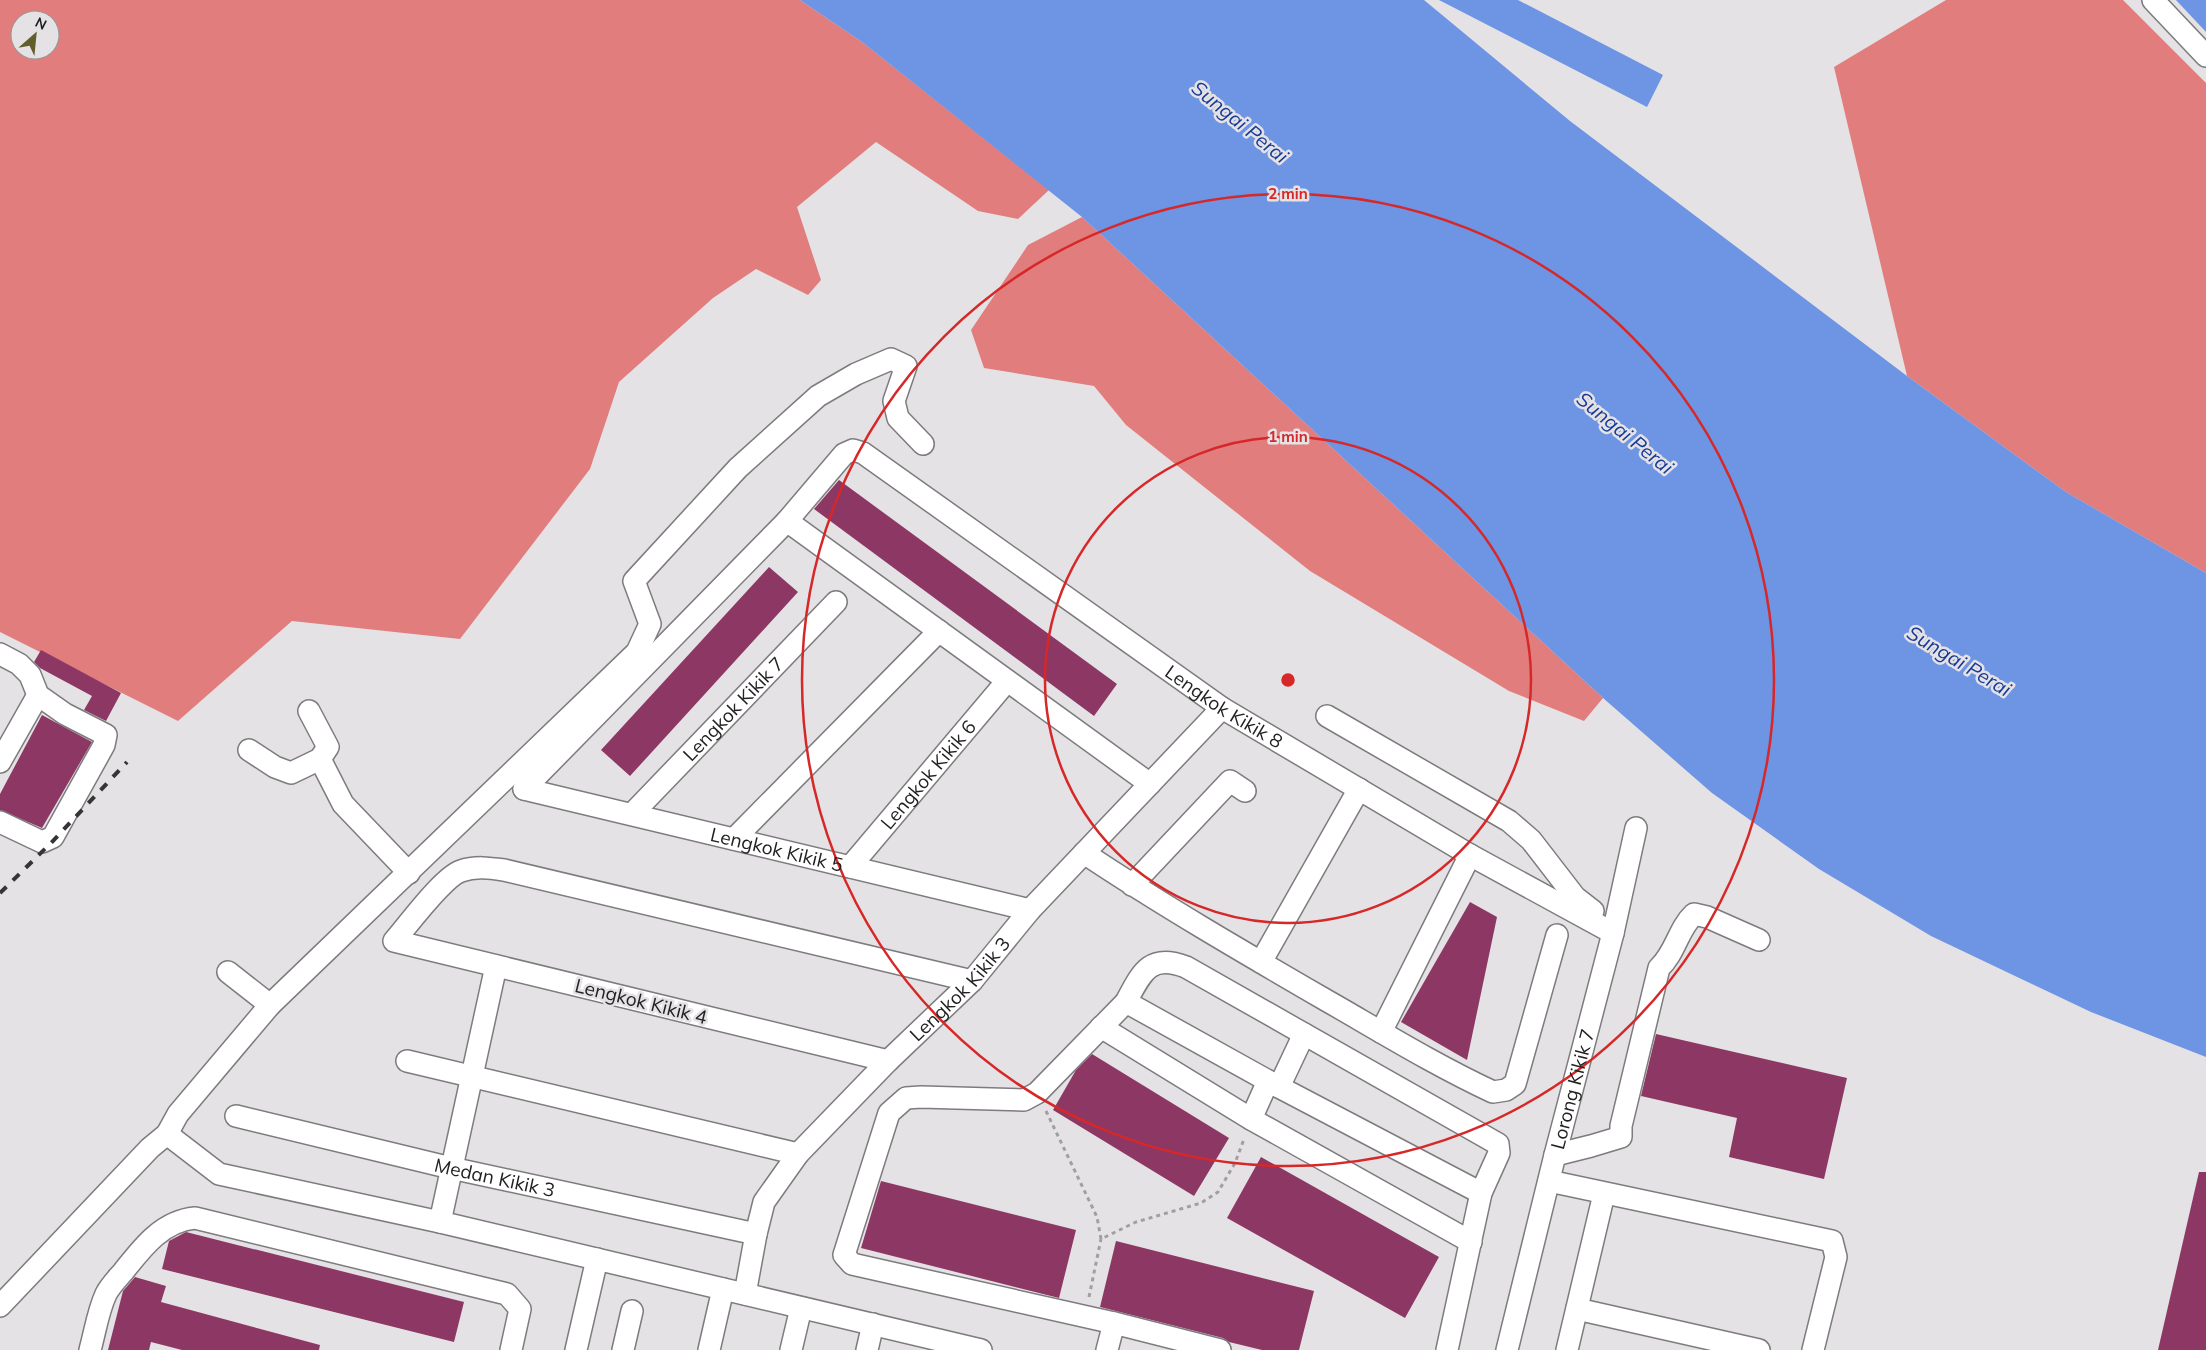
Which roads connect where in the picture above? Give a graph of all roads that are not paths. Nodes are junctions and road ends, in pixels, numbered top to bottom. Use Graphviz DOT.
graph roads {
  1 [pos="2153,0"];
  2 [pos="2206,56"];
  3 [pos="923,444"];
  4 [pos="787,521"];
  5 [pos="836,602"];
  6 [pos="939,631"];
  7 [pos="0,654"];
  8 [pos="1007,681"];
  9 [pos="38,695"];
  10 [pos="1222,708"];
  11 [pos="309,711"];
  12 [pos="1326,716"];
  13 [pos="250,750"];
  14 [pos="320,760"];
  15 [pos="0,762"];
  16 [pos="1150,784"];
  17 [pos="1359,789"];
  18 [pos="1245,791"];
  19 [pos="632,814"];
  20 [pos="0,822"];
  21 [pos="1636,828"];
  22 [pos="734,839"];
  23 [pos="1084,853"];
  24 [pos="1470,855"];
  25 [pos="850,867"];
  26 [pos="409,873"];
  27 [pos="1132,885"];
  28 [pos="1030,910"];
  29 [pos="1614,926"];
  30 [pos="1557,935"];
  31 [pos="1758,940"];
  32 [pos="1261,962"];
  33 [pos="496,966"];
  34 [pos="228,972"];
  35 [pos="972,981"];
  36 [pos="1126,1002"];
  37 [pos="270,1006"];
  38 [pos="1101,1027"];
  39 [pos="1381,1032"];
  40 [pos="1304,1034"];
  41 [pos="407,1061"];
  42 [pos="888,1061"];
  43 [pos="472,1077"];
  44 [pos="1274,1084"];
  45 [pos="236,1116"];
  46 [pos="1251,1119"];
  47 [pos="167,1134"];
  48 [pos="798,1154"];
  49 [pos="1555,1155"];
  50 [pos="452,1168"];
  51 [pos="1549,1181"];
  52 [pos="1481,1193"];
  53 [pos="1604,1194"];
  54 [pos="440,1222"];
  55 [pos="756,1234"];
  56 [pos="1471,1242"];
  57 [pos="597,1259"];
  58 [pos="724,1289"];
  59 [pos="745,1294"];
  60 [pos="1,1304"];
  61 [pos="801,1308"];
  62 [pos="1576,1309"];
  63 [pos="632,1311"];
  64 [pos="1114,1323"];
  65 [pos="873,1324"];
  66 [pos="952,1347"];
  67 [pos="90,1350"];
  68 [pos="511,1350"];
  69 [pos="576,1350"];
  70 [pos="622,1350"];
  71 [pos="709,1350"];
  72 [pos="791,1350"];
  73 [pos="867,1350"];
  74 [pos="982,1350"];
  75 [pos="1107,1350"];
  76 [pos="1220,1350"];
  77 [pos="1447,1350"];
  78 [pos="1508,1350"];
  79 [pos="1566,1350"];
  80 [pos="1759,1350"];
  81 [pos="1813,1350"];
  1 -- 2 [label="street"];
  3 -- 26 [label="street"];
  4 -- 6 [label="street"];
  4 -- 10 [label="street, Lengkok Kikik 8"];
  4 -- 19 [label="street, Lengkok Kikik 5"];
  5 -- 19 [label="street, Lengkok Kikik 7"];
  6 -- 8 [label="street"];
  6 -- 22 [label="street"];
  7 -- 9 [label="street"];
  8 -- 16 [label="street"];
  8 -- 25 [label="street, Lengkok Kikik 6"];
  9 -- 15 [label="street"];
  9 -- 20 [label="street"];
  10 -- 16 [label="street, Lengkok Kikik 3"];
  10 -- 17 [label="street, Lengkok Kikik 8"];
  11 -- 14 [label="street"];
  12 -- 29 [label="street"];
  13 -- 14 [label="street"];
  14 -- 26 [label="street"];
  16 -- 23 [label="street, Lengkok Kikik 3"];
  17 -- 24 [label="street, Lengkok Kikik 8"];
  17 -- 32 [label="street"];
  18 -- 27 [label="street"];
  19 -- 22 [label="street, Lengkok Kikik 5"];
  21 -- 29 [label="street, Lorong Kikik 7"];
  22 -- 25 [label="street, Lengkok Kikik 5"];
  23 -- 27 [label="street"];
  23 -- 28 [label="street, Lengkok Kikik 3"];
  24 -- 29 [label="street, Lengkok Kikik 8"];
  24 -- 39 [label="street"];
  25 -- 28 [label="street, Lengkok Kikik 5"];
  26 -- 37 [label="street"];
  27 -- 32 [label="street"];
  28 -- 35 [label="street, Lengkok Kikik 3"];
  29 -- 49 [label="street, Lorong Kikik 7"];
  30 -- 39 [label="street"];
  31 -- 49 [label="street"];
  32 -- 39 [label="street"];
  33 -- 35 [label="street, Lengkok Kikik 4"];
  33 -- 42 [label="street, Lengkok Kikik 4"];
  33 -- 43 [label="street"];
  34 -- 37 [label="street"];
  35 -- 42 [label="street, Lengkok Kikik 3"];
  36 -- 38 [label="street"];
  36 -- 40 [label="street"];
  36 -- 44 [label="street"];
  37 -- 47 [label="street"];
  38 -- 46 [label="street"];
  38 -- 64 [label="street"];
  40 -- 44 [label="street"];
  40 -- 52 [label="street"];
  41 -- 43 [label="street"];
  42 -- 48 [label="street, Lengkok Kikik 3"];
  43 -- 48 [label="street"];
  43 -- 50 [label="street"];
  44 -- 46 [label="street"];
  44 -- 52 [label="street"];
  45 -- 50 [label="street, Medan Kikik 3"];
  46 -- 56 [label="street"];
  47 -- 54 [label="street"];
  47 -- 60 [label="street"];
  48 -- 55 [label="street, Lengkok Kikik 3"];
  49 -- 51 [label="street, Lorong Kikik 7"];
  50 -- 54 [label="street"];
  50 -- 55 [label="street, Medan Kikik 3"];
  51 -- 53 [label="street"];
  51 -- 78 [label="street, Lorong Kikik 7"];
  52 -- 56 [label="street"];
  53 -- 62 [label="street"];
  53 -- 81 [label="street"];
  54 -- 57 [label="street"];
  55 -- 59 [label="street, Lengkok Kikik 3"];
  56 -- 77 [label="street"];
  57 -- 58 [label="street"];
  57 -- 69 [label="street"];
  58 -- 59 [label="street"];
  58 -- 71 [label="street"];
  59 -- 61 [label="street"];
  61 -- 65 [label="street"];
  61 -- 72 [label="street"];
  62 -- 79 [label="street"];
  62 -- 80 [label="street"];
  63 -- 70 [label="street"];
  64 -- 75 [label="street"];
  64 -- 76 [label="street"];
  65 -- 66 [label="street"];
  65 -- 73 [label="street"];
  66 -- 74 [label="street"];
  67 -- 68 [label="street"];
}
